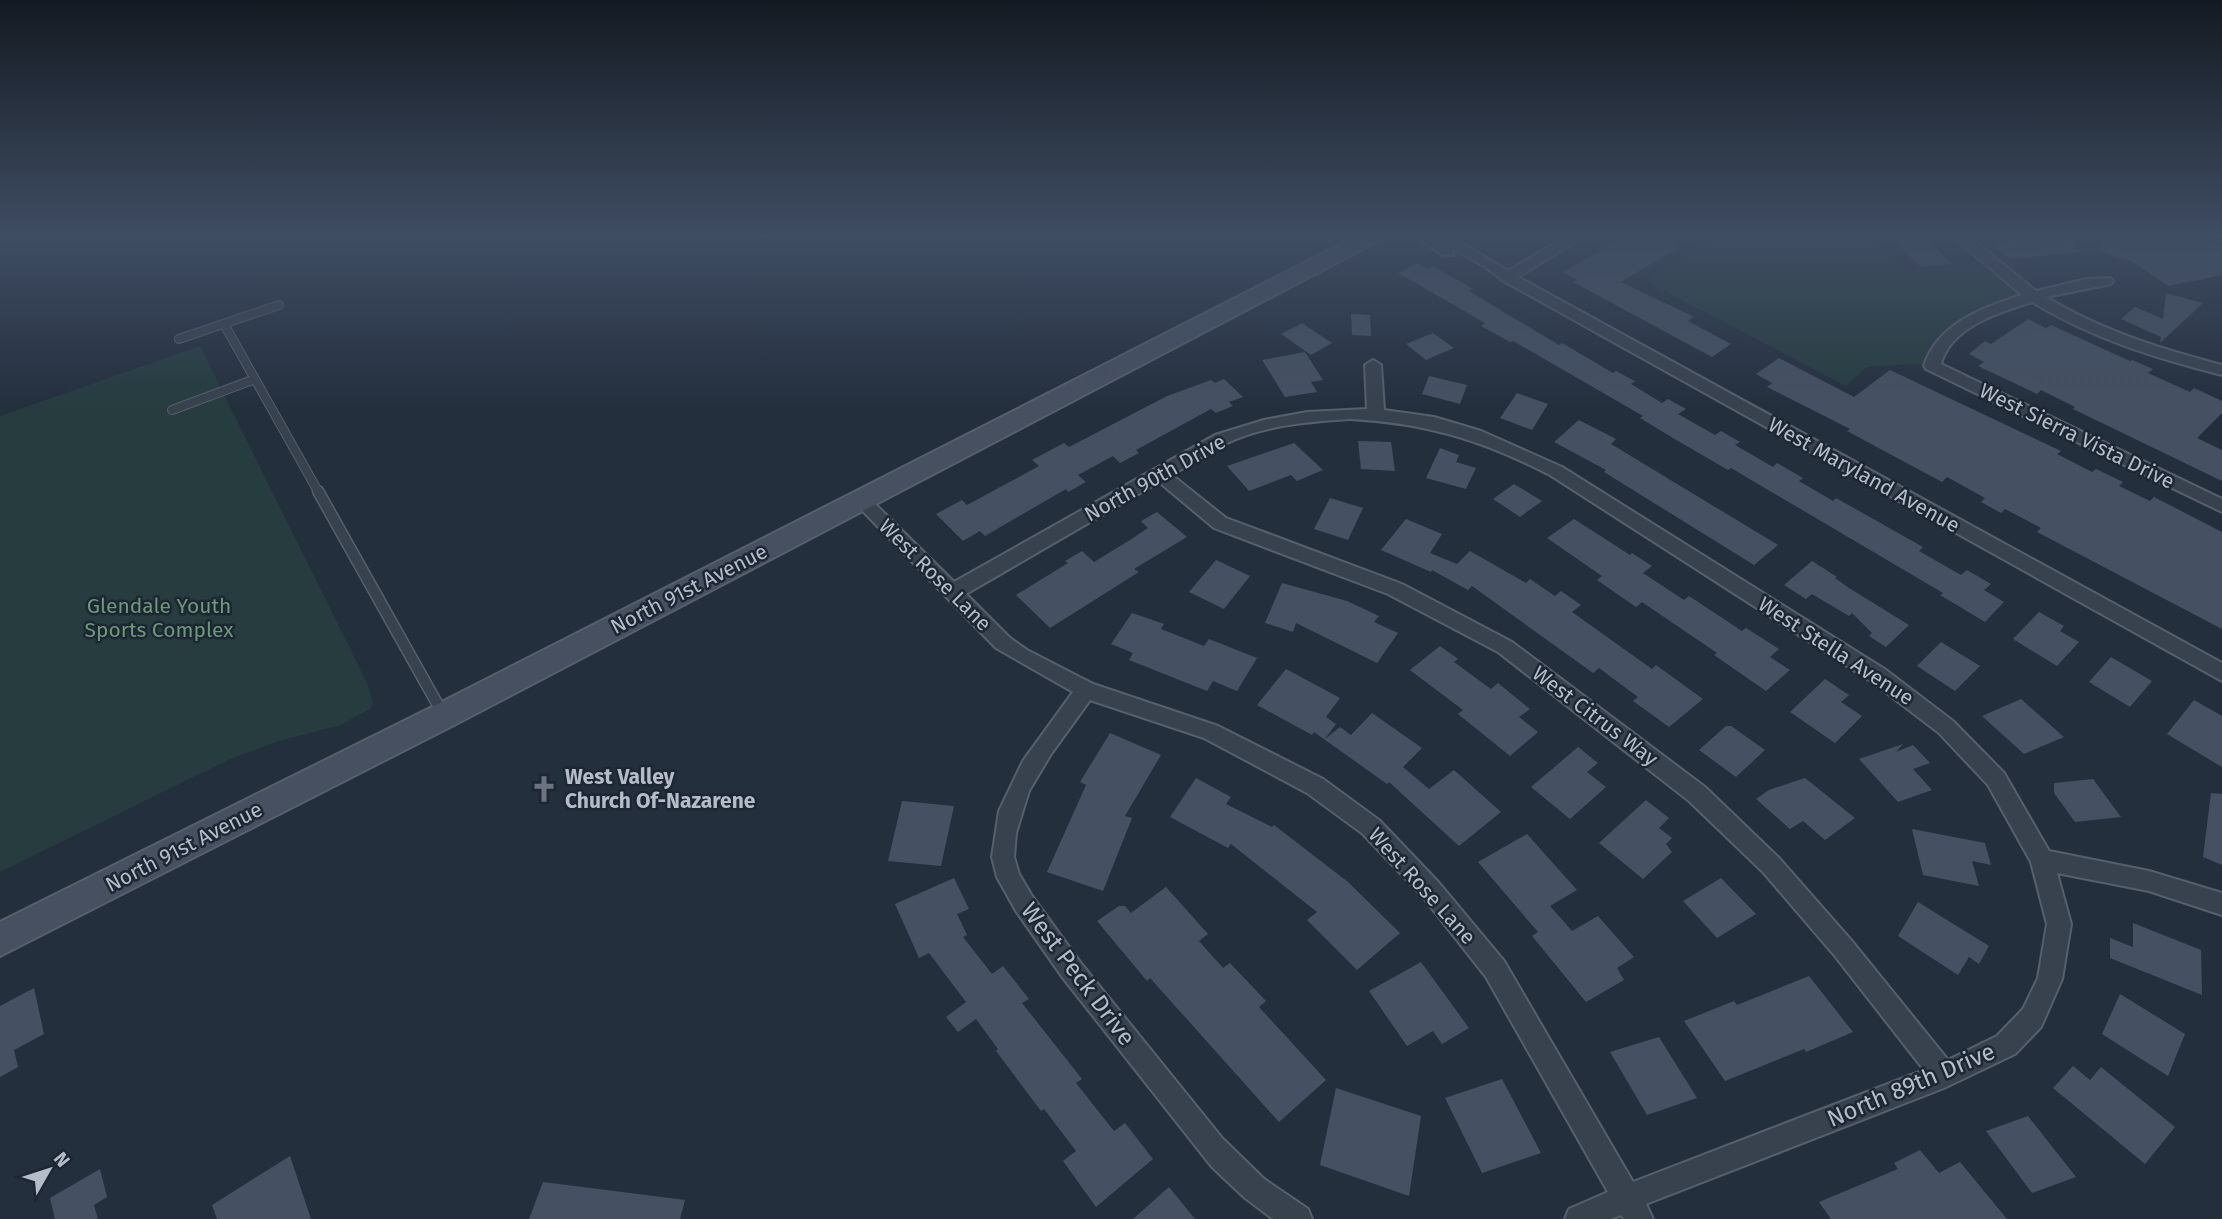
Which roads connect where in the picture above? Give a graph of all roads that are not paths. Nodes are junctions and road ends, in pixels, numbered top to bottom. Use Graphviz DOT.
graph roads {
  1 [pos="1265,292"];
  2 [pos="1534,292"];
  3 [pos="2028,292"];
  4 [pos="2052,292"];
  5 [pos="2035,297"];
  6 [pos="279,305"];
  7 [pos="224,324"];
  8 [pos="179,339"];
  9 [pos="1373,365"];
  10 [pos="1932,366"];
  11 [pos="2222,370"];
  12 [pos="255,379"];
  13 [pos="172,410"];
  14 [pos="1376,414"];
  15 [pos="1415,418"];
  16 [pos="1160,474"];
  17 [pos="861,500"];
  18 [pos="2222,506"];
  19 [pos="953,592"];
  20 [pos="2222,673"];
  21 [pos="1086,690"];
  22 [pos="443,716"];
  23 [pos="2042,860"];
  24 [pos="2222,904"];
  25 [pos="0,940"];
  26 [pos="1944,1075"];
  27 [pos="1633,1208"];
  28 [pos="1298,1219"];
  29 [pos="1579,1219"];
  1 -- 17 [label="main road, North 91st Avenue"];
  2 -- 20 [label="street, West Maryland Avenue"];
  3 -- 5 [label="street"];
  4 -- 5 [label="street"];
  5 -- 10 [label="street"];
  5 -- 11 [label="street"];
  6 -- 7 [label="lane"];
  7 -- 8 [label="lane"];
  7 -- 12 [label="lane"];
  9 -- 14 [label="street"];
  10 -- 18 [label="street, West Sierra Vista Drive"];
  12 -- 13 [label="lane"];
  12 -- 22 [label="lane"];
  14 -- 15 [label="street, North 90th Drive"];
  14 -- 16 [label="street, North 90th Drive"];
  15 -- 23 [label="street, West Stella Avenue"];
  16 -- 19 [label="street, North 90th Drive"];
  16 -- 26 [label="street, West Citrus Way"];
  17 -- 19 [label="street, West Rose Lane"];
  17 -- 22 [label="main road, North 91st Avenue"];
  19 -- 21 [label="street, West Rose Lane"];
  21 -- 27 [label="street, West Rose Lane"];
  21 -- 28 [label="street, West Peck Drive"];
  22 -- 25 [label="main road, North 91st Avenue"];
  23 -- 24 [label="street"];
  23 -- 26 [label="street, North 89th Drive"];
  26 -- 27 [label="street, North 89th Drive"];
  27 -- 29 [label="street"];
}
